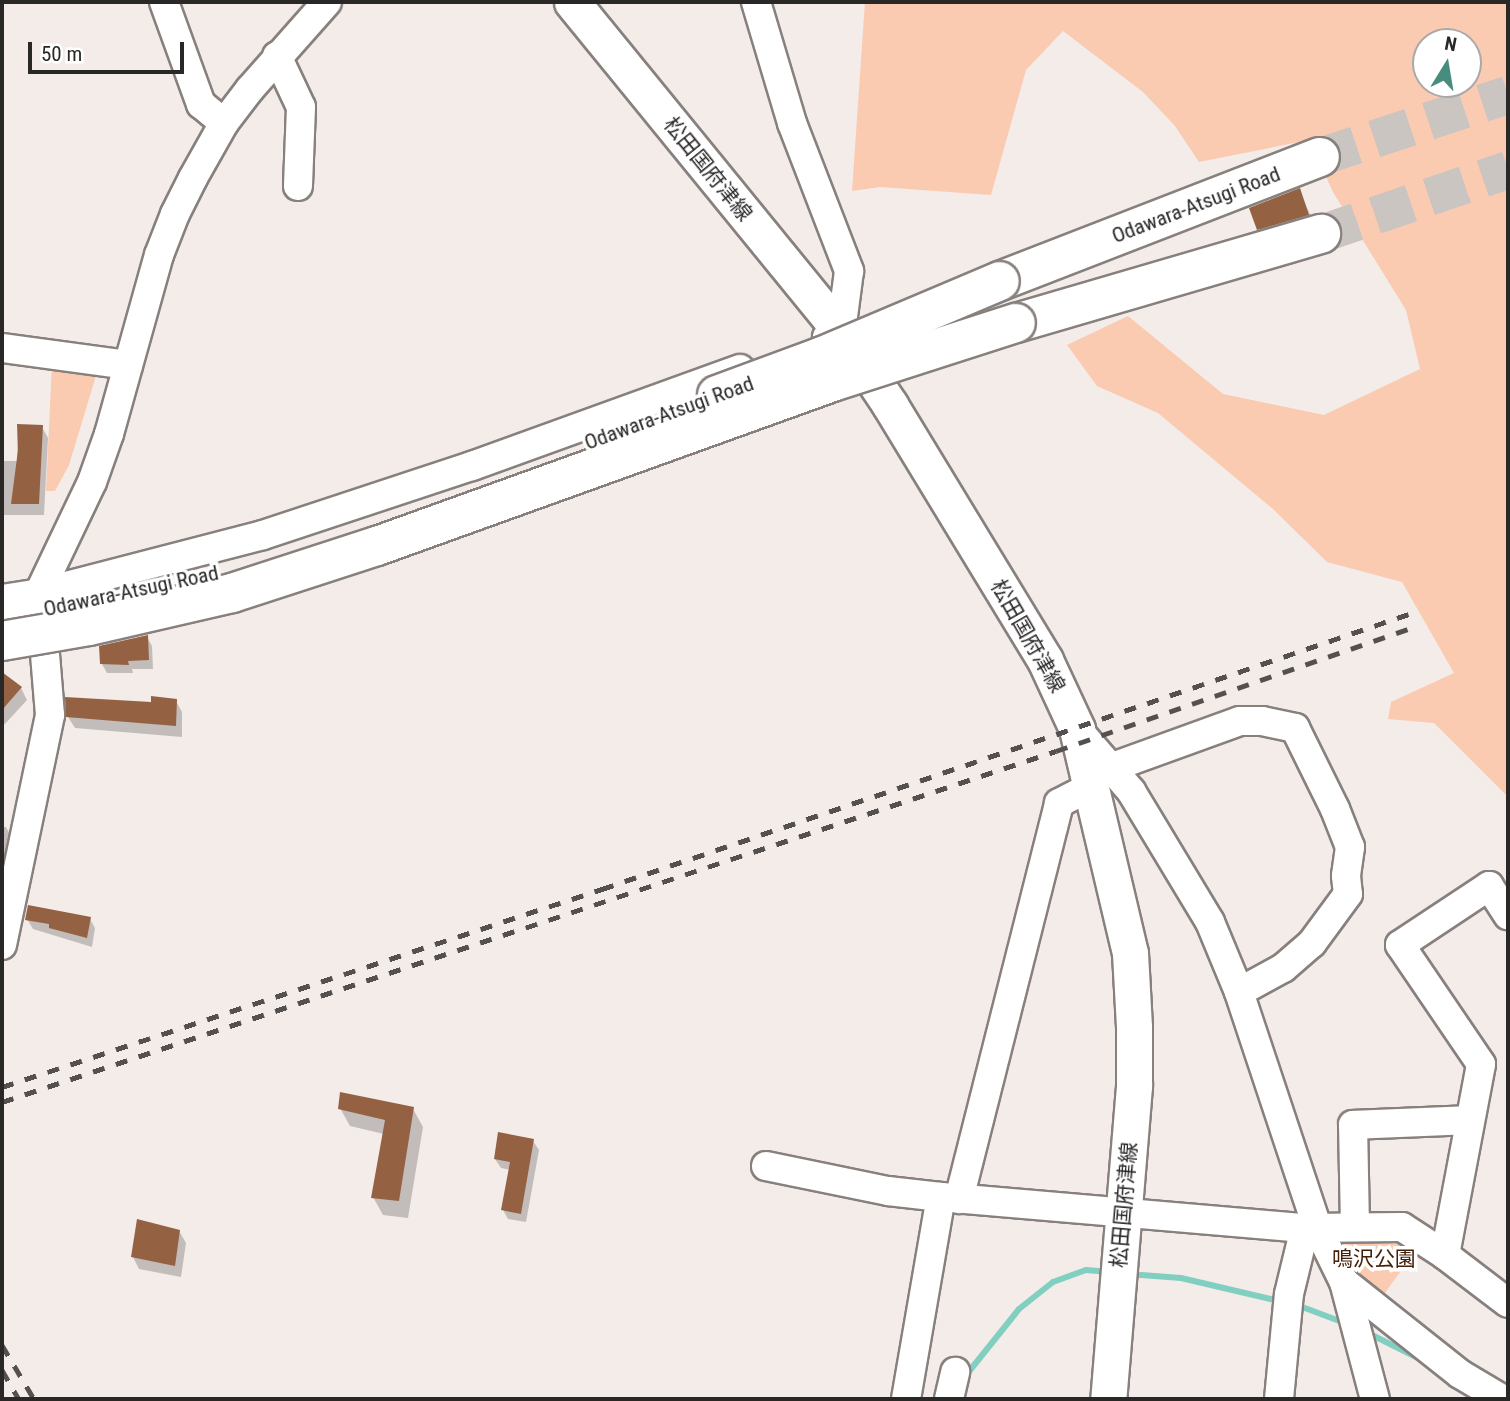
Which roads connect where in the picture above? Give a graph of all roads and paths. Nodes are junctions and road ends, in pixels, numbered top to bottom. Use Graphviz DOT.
graph roads {
  1 [pos="164,2"];
  2 [pos="327,2"];
  3 [pos="572,2"];
  4 [pos="757,2"];
  5 [pos="277,56"];
  6 [pos="224,123"];
  7 [pos="1320,157"];
  8 [pos="298,186"];
  9 [pos="1321,234"];
  10 [pos="841,332"];
  11 [pos="2,348"];
  12 [pos="128,365"];
  13 [pos="39,593"];
  14 [pos="2,599"];
  15 [pos="2,617"];
  16 [pos="2,638"];
  17 [pos="1100,778"];
  18 [pos="1508,915"];
  19 [pos="2,945"];
  20 [pos="1239,992"];
  21 [pos="1470,1120"];
  22 [pos="766,1166"];
  23 [pos="950,1198"];
  24 [pos="1123,1211"];
  25 [pos="1311,1227"];
  26 [pos="1355,1227"];
  27 [pos="1445,1255"];
  28 [pos="1344,1282"];
  29 [pos="1508,1303"];
  30 [pos="906,1399"];
  31 [pos="1108,1399"];
  32 [pos="1279,1399"];
  33 [pos="1375,1399"];
  34 [pos="1502,1399"];
  1 -- 6 [label="street"];
  2 -- 5 [label="street"];
  3 -- 10 [label="main road, 松田国府津線"];
  4 -- 10 [label="street"];
  5 -- 6 [label="street"];
  5 -- 8 [label="street"];
  6 -- 12 [label="street"];
  7 -- 15 [label="highway, Odawara-Atsugi Road, bridge"];
  9 -- 16 [label="highway, Odawara-Atsugi Road, bridge"];
  10 -- 13 [label="street"];
  10 -- 17 [label="main road, 松田国府津線"];
  11 -- 12 [label="street"];
  12 -- 13 [label="street"];
  13 -- 14 [label="street"];
  13 -- 16 [label="street"];
  13 -- 19 [label="street"];
  17 -- 20 [label="street"];
  17 -- 20 [label="street"];
  17 -- 23 [label="street"];
  17 -- 24 [label="main road, 松田国府津線"];
  18 -- 21 [label="street"];
  20 -- 25 [label="street"];
  21 -- 26 [label="street"];
  21 -- 27 [label="street"];
  22 -- 23 [label="street"];
  23 -- 24 [label="street"];
  23 -- 30 [label="street"];
  24 -- 25 [label="street"];
  24 -- 31 [label="main road, 松田国府津線"];
  25 -- 26 [label="street"];
  25 -- 28 [label="street"];
  25 -- 32 [label="street"];
  26 -- 27 [label="street"];
  27 -- 29 [label="street"];
  28 -- 33 [label="street"];
  28 -- 34 [label="street"];
}
